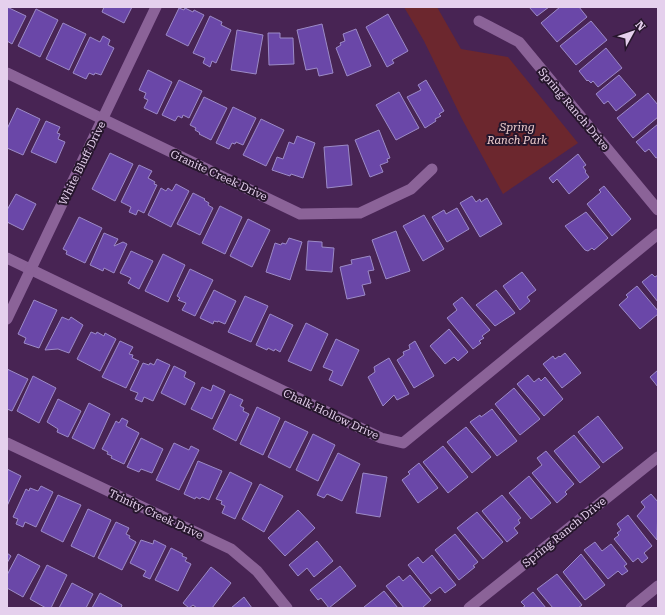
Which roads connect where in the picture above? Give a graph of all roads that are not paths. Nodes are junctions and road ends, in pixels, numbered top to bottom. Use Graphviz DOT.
graph roads {
  1 [pos="156,7"];
  2 [pos="479,21"];
  3 [pos="7,73"];
  4 [pos="103,120"];
  5 [pos="432,169"];
  6 [pos="658,210"];
  7 [pos="658,234"];
  8 [pos="7,258"];
  9 [pos="30,270"];
  10 [pos="7,318"];
  11 [pos="7,443"];
  12 [pos="658,457"];
  13 [pos="658,586"];
  14 [pos="287,608"];
  15 [pos="469,608"];
  16 [pos="631,608"];
  1 -- 4 [label="street, White Bluff Drive"];
  2 -- 6 [label="street, Spring Ranch Drive"];
  3 -- 4 [label="street, Granite Creek Drive"];
  4 -- 5 [label="street, Granite Creek Drive"];
  4 -- 9 [label="street, White Bluff Drive"];
  7 -- 9 [label="street, Chalk Hollow Drive"];
  8 -- 9 [label="street, Chalk Hollow Drive"];
  9 -- 10 [label="street, White Bluff Drive"];
  11 -- 14 [label="street, Trinity Creek Drive"];
  12 -- 15 [label="street, Spring Ranch Drive"];
  13 -- 16 [label="street"];
}
